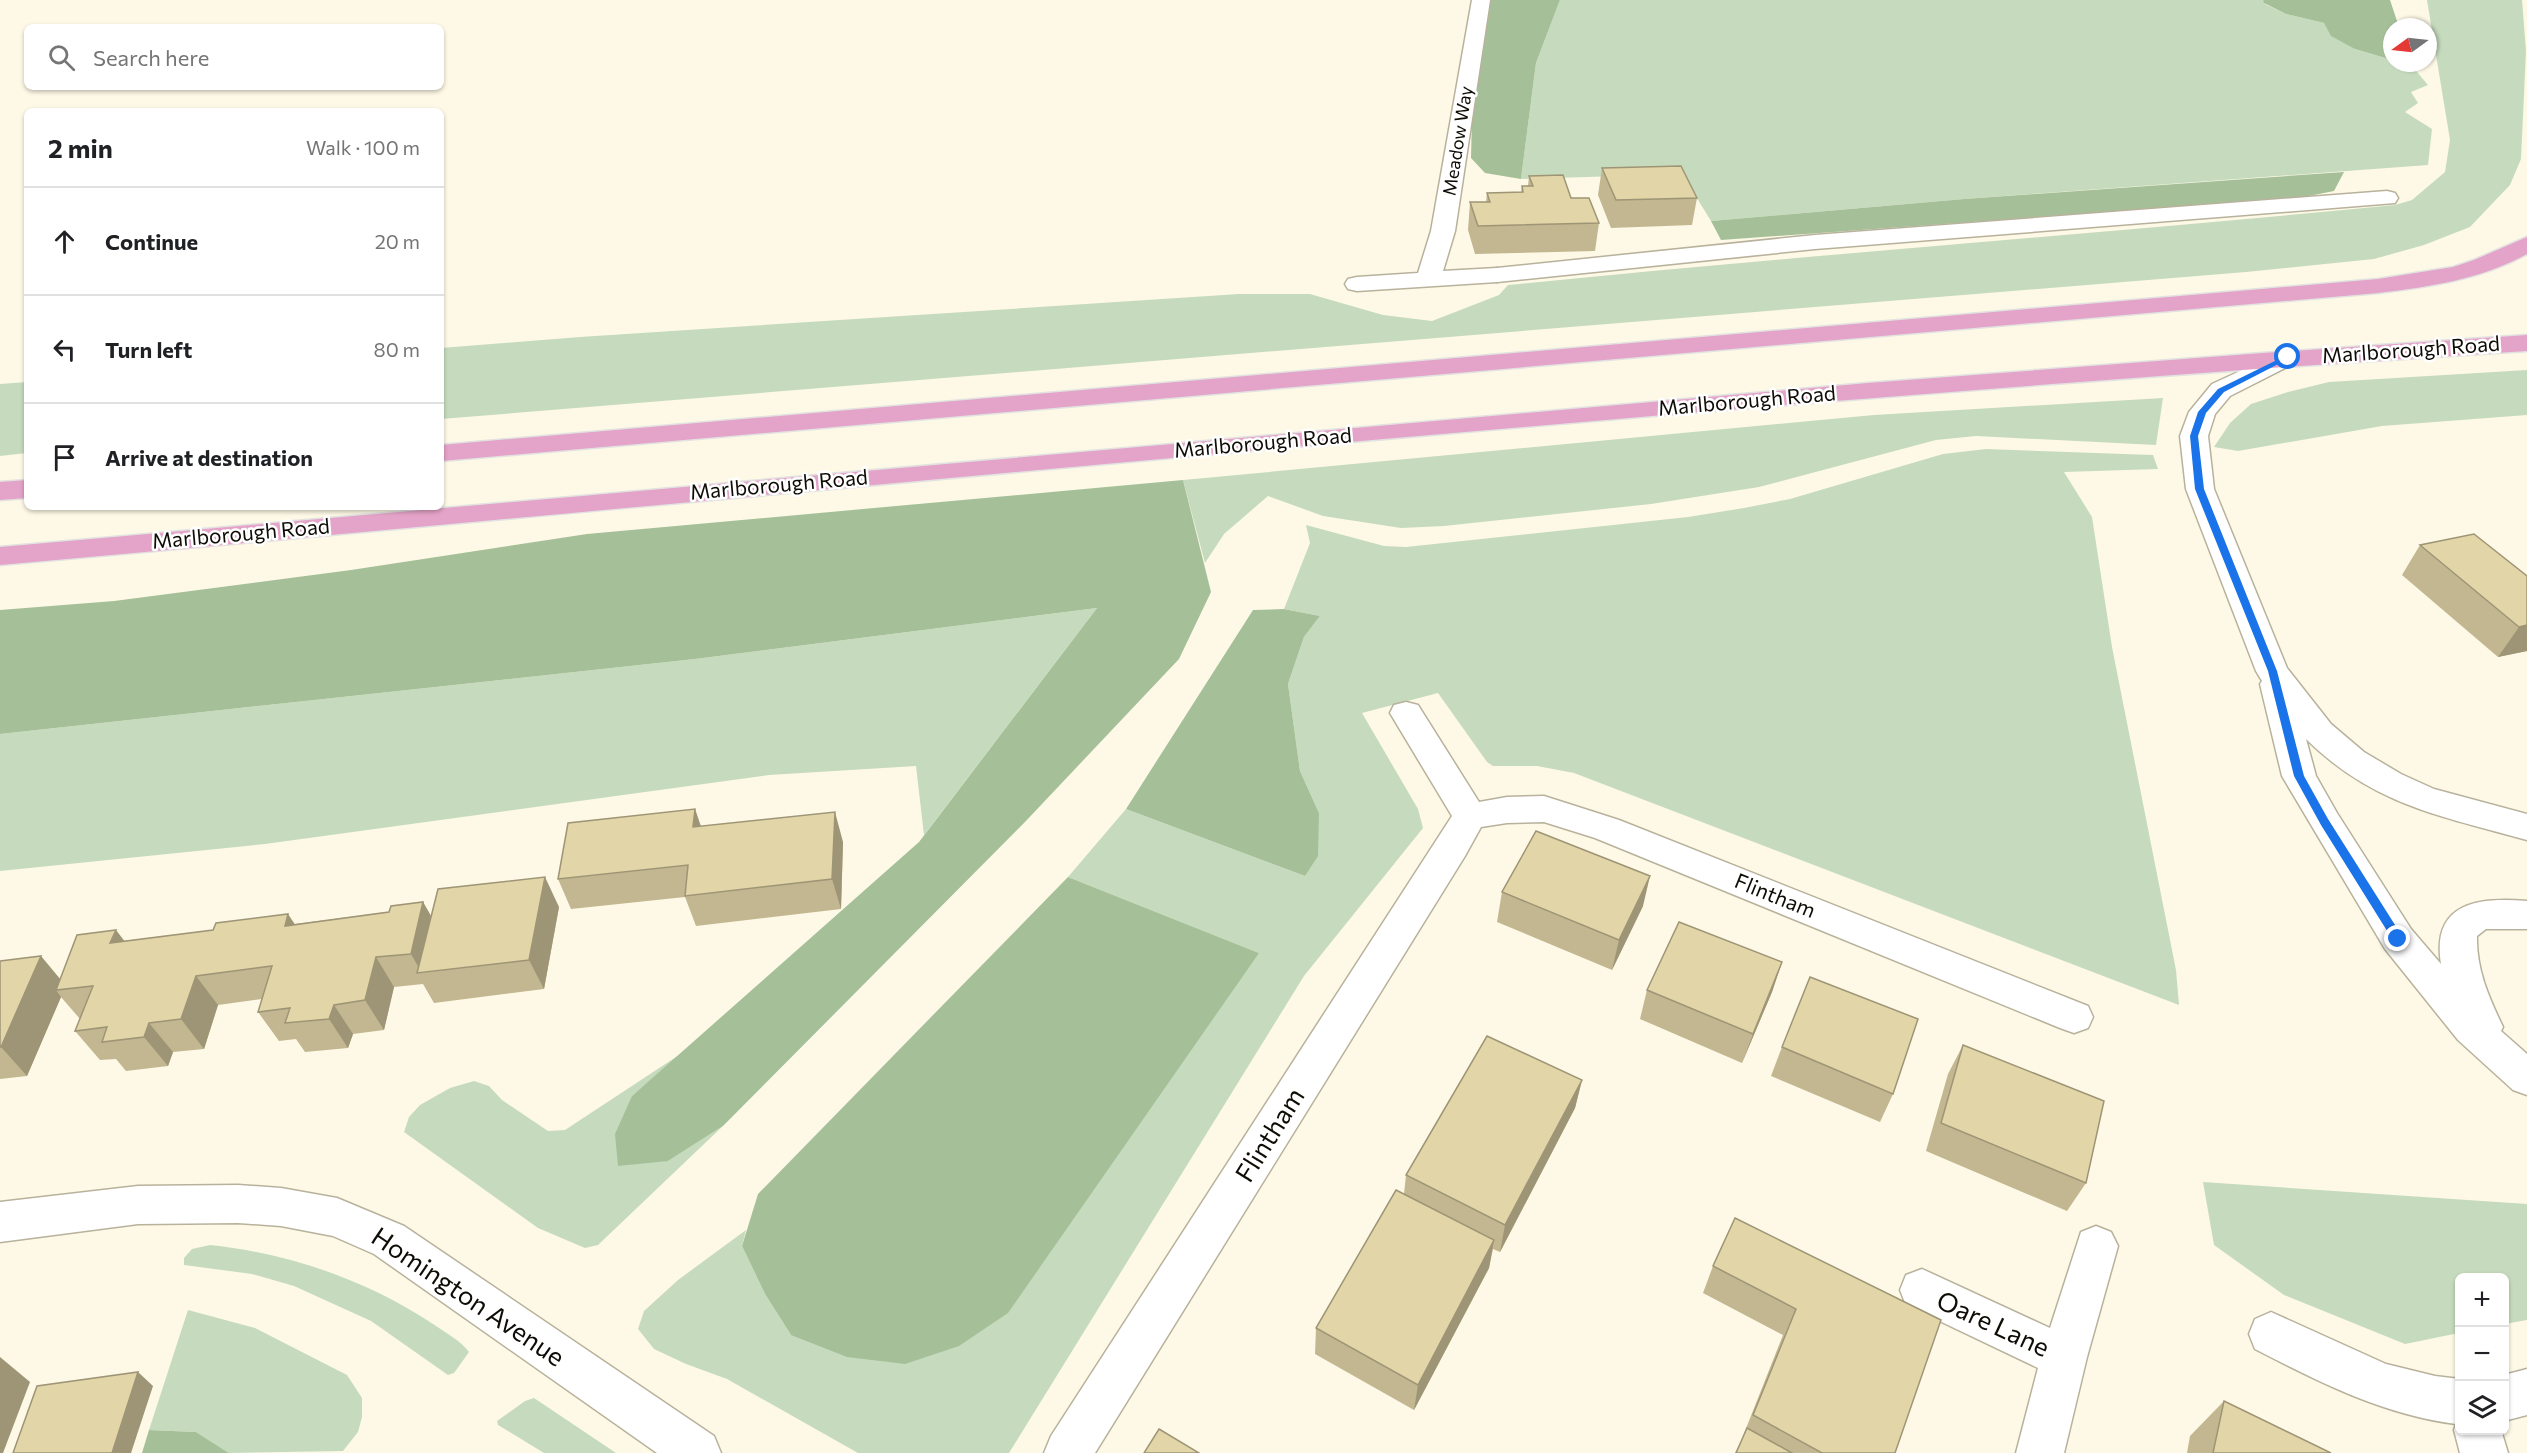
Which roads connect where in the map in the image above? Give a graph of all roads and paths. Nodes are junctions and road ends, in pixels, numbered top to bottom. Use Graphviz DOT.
graph roads {
  1 [pos="1481,0"];
  2 [pos="2387,198"];
  3 [pos="2527,244"];
  4 [pos="1428,280"];
  5 [pos="1358,284"];
  6 [pos="2527,343"];
  7 [pos="2288,357"];
  8 [pos="444,453"];
  9 [pos="24,489"];
  10 [pos="0,491"];
  11 [pos="0,556"];
  12 [pos="2272,671"];
  13 [pos="1406,713"];
  14 [pos="1470,816"];
  15 [pos="2527,827"];
  16 [pos="2527,915"];
  17 [pos="2073,1017"];
  18 [pos="2514,1067"];
  19 [pos="0,1222"];
  20 [pos="2096,1246"];
  21 [pos="1922,1290"];
  22 [pos="2271,1334"];
  23 [pos="2064,1357"];
  24 [pos="2527,1392"];
  25 [pos="2509,1397"];
  26 [pos="2455,1401"];
  27 [pos="2478,1435"];
  28 [pos="697,1453"];
  29 [pos="1068,1453"];
  30 [pos="2040,1453"];
  31 [pos="2484,1453"];
  1 -- 4 [label="street, Meadow Way"];
  2 -- 4 [label="street"];
  3 -- 8 [label="highway"];
  4 -- 5 [label="street"];
  6 -- 7 [label="highway, Marlborough Road"];
  7 -- 11 [label="highway, Marlborough Road"];
  7 -- 12 [label="street"];
  9 -- 10 [label="highway"];
  12 -- 15 [label="street"];
  12 -- 18 [label="street"];
  13 -- 14 [label="street"];
  14 -- 17 [label="street, Flintham"];
  14 -- 29 [label="street, Flintham"];
  16 -- 18 [label="street"];
  19 -- 28 [label="street, Homington Avenue"];
  20 -- 23 [label="street, Oare Lane"];
  21 -- 23 [label="street, Oare Lane"];
  22 -- 26 [label="street"];
  23 -- 30 [label="street, Oare Lane"];
  24 -- 25 [label="street"];
  27 -- 31 [label="street"];
}
